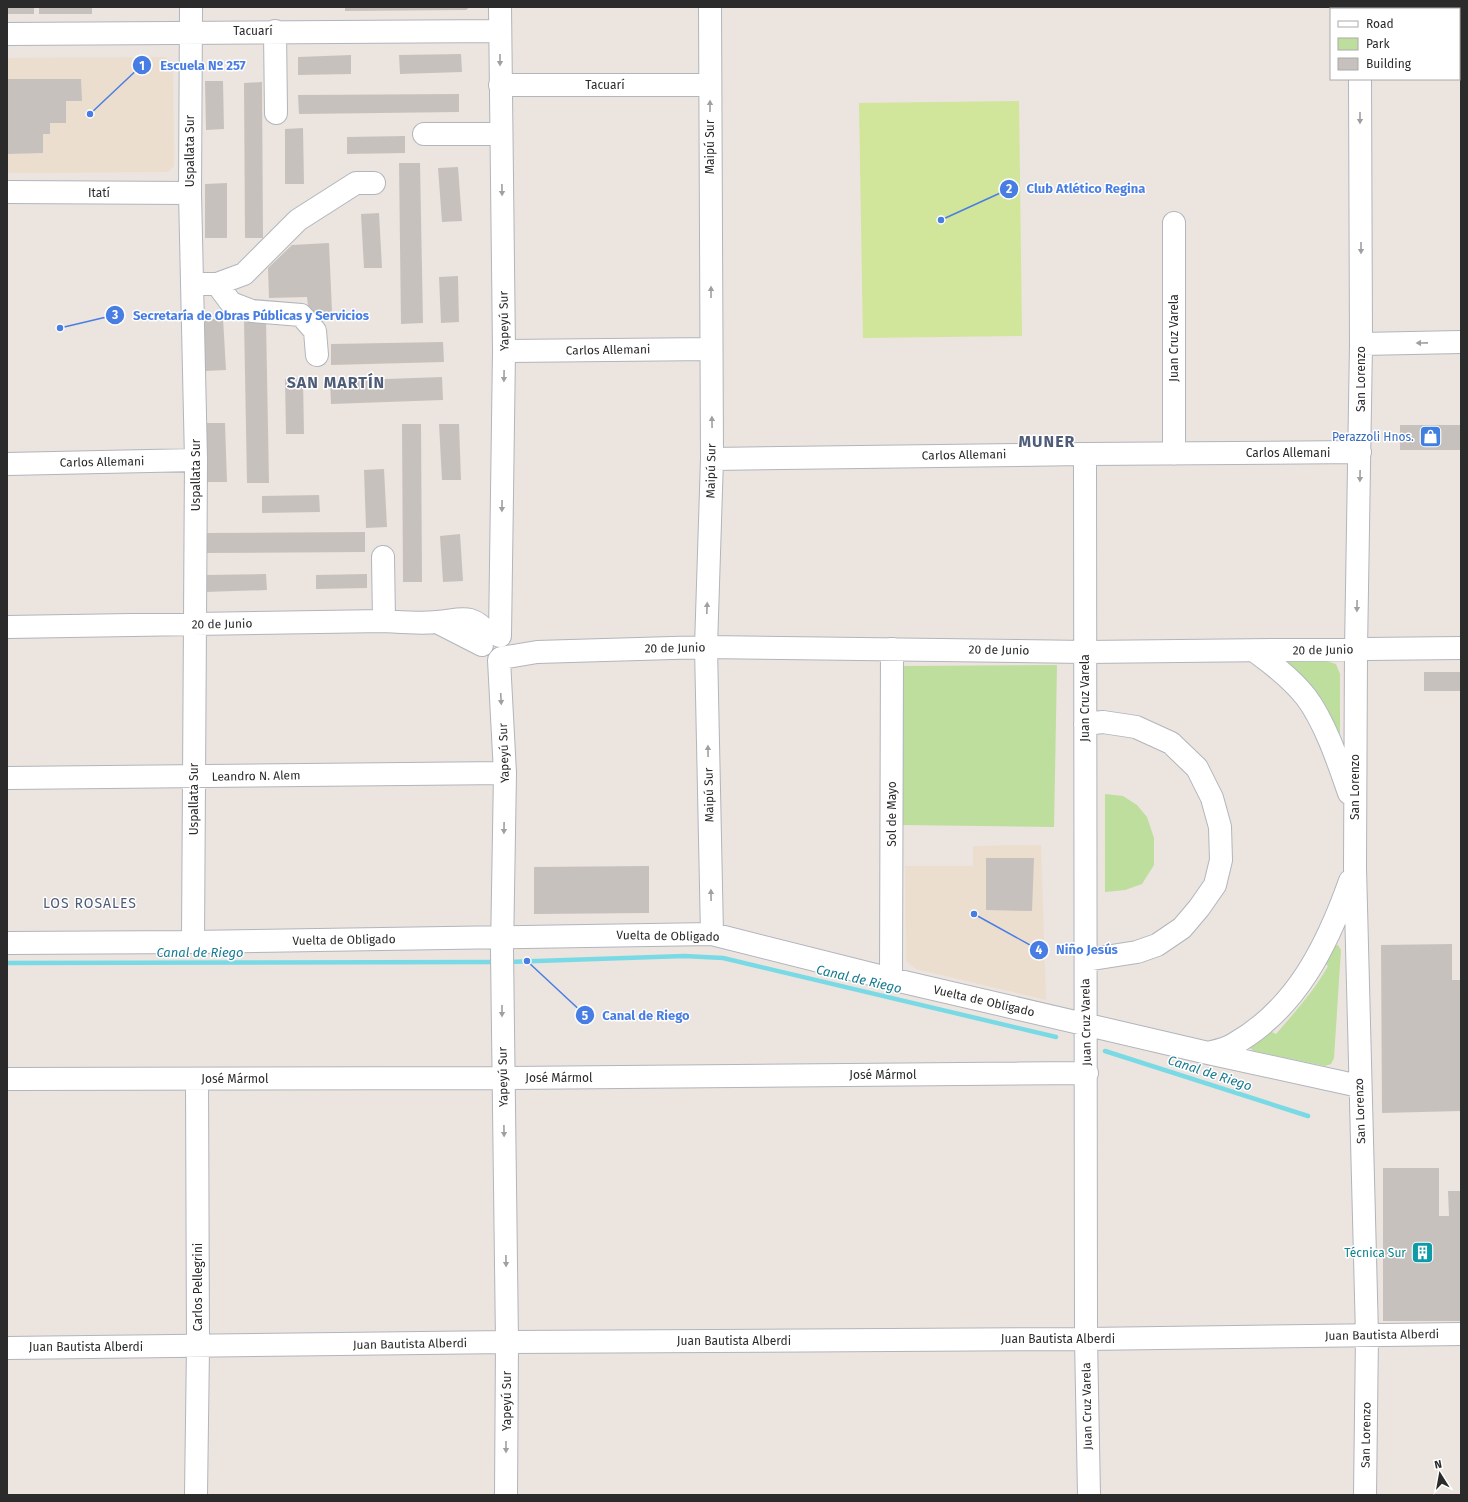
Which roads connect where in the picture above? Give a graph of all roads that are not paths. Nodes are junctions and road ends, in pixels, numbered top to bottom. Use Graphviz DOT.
graph roads {
  1 [pos="191,7"];
  2 [pos="500,7"];
  3 [pos="710,7"];
  4 [pos="275,31"];
  5 [pos="500,31"];
  6 [pos="191,32"];
  7 [pos="7,34"];
  8 [pos="1360,80"];
  9 [pos="500,85"];
  10 [pos="710,85"];
  11 [pos="276,112"];
  12 [pos="424,134"];
  13 [pos="501,134"];
  14 [pos="374,182"];
  15 [pos="7,192"];
  16 [pos="190,193"];
  17 [pos="1174,223"];
  18 [pos="192,284"];
  19 [pos="217,284"];
  20 [pos="1461,342"];
  21 [pos="1361,344"];
  22 [pos="711,349"];
  23 [pos="504,351"];
  24 [pos="317,355"];
  25 [pos="1360,452"];
  26 [pos="1085,454"];
  27 [pos="1174,454"];
  28 [pos="196,460"];
  29 [pos="712,460"];
  30 [pos="7,464"];
  31 [pos="383,557"];
  32 [pos="384,621"];
  33 [pos="196,624"];
  34 [pos="7,628"];
  35 [pos="496,646"];
  36 [pos="706,647"];
  37 [pos="1461,648"];
  38 [pos="892,649"];
  39 [pos="1356,650"];
  40 [pos="1086,652"];
  41 [pos="1256,652"];
  42 [pos="1085,724"];
  43 [pos="505,773"];
  44 [pos="194,777"];
  45 [pos="7,778"];
  46 [pos="1355,809"];
  47 [pos="1355,868"];
  48 [pos="712,934"];
  49 [pos="193,942"];
  50 [pos="7,943"];
  51 [pos="502,953"];
  52 [pos="1086,960"];
  53 [pos="891,979"];
  54 [pos="1086,1025"];
  55 [pos="1208,1054"];
  56 [pos="1087,1073"];
  57 [pos="503,1078"];
  58 [pos="7,1079"];
  59 [pos="197,1079"];
  60 [pos="1359,1086"];
  61 [pos="1461,1334"];
  62 [pos="1367,1335"];
  63 [pos="1086,1339"];
  64 [pos="507,1342"];
  65 [pos="198,1347"];
  66 [pos="7,1348"];
  67 [pos="196,1495"];
  68 [pos="506,1495"];
  69 [pos="1089,1495"];
  70 [pos="1365,1495"];
  1 -- 6 [label="street, Uspallata Sur"];
  2 -- 5 [label="street, Yapeyú Sur"];
  3 -- 10 [label="street, Maipú Sur"];
  4 -- 5 [label="street, Tacuarí"];
  4 -- 6 [label="street, Tacuarí"];
  4 -- 11 [label="street"];
  5 -- 9 [label="street, Yapeyú Sur, one-way"];
  6 -- 7 [label="street, Tacuarí"];
  6 -- 16 [label="street, Uspallata Sur"];
  8 -- 21 [label="street, San Lorenzo, one-way"];
  9 -- 10 [label="street, Tacuarí"];
  9 -- 13 [label="street, Yapeyú Sur"];
  22 -- 10 [label="street, Maipú Sur, one-way"];
  12 -- 13 [label="street"];
  13 -- 23 [label="street, Yapeyú Sur, one-way"];
  14 -- 19 [label="street"];
  15 -- 16 [label="street, Itatí"];
  16 -- 18 [label="street, Uspallata Sur"];
  17 -- 27 [label="street, Juan Cruz Varela"];
  18 -- 19 [label="street"];
  18 -- 28 [label="street, Uspallata Sur"];
  19 -- 24 [label="street"];
  20 -- 21 [label="street, one-way"];
  21 -- 25 [label="street, San Lorenzo"];
  22 -- 23 [label="street, Carlos Allemani"];
  29 -- 22 [label="street, Maipú Sur, one-way"];
  23 -- 35 [label="street, Yapeyú Sur, one-way"];
  25 -- 27 [label="street, Carlos Allemani"];
  25 -- 39 [label="street, San Lorenzo, one-way"];
  26 -- 27 [label="street, Carlos Allemani"];
  26 -- 29 [label="street, Carlos Allemani"];
  26 -- 40 [label="street, Juan Cruz Varela"];
  28 -- 30 [label="street, Carlos Allemani"];
  28 -- 33 [label="street, Uspallata Sur"];
  36 -- 29 [label="street, Maipú Sur, one-way"];
  31 -- 32 [label="street"];
  32 -- 33 [label="street, 20 de Junio"];
  32 -- 35 [label="street, 20 de Junio"];
  33 -- 34 [label="street, 20 de Junio"];
  33 -- 44 [label="street, Uspallata Sur"];
  35 -- 36 [label="street, 20 de Junio"];
  35 -- 43 [label="street, Yapeyú Sur, one-way"];
  36 -- 38 [label="street, 20 de Junio"];
  48 -- 36 [label="street, Maipú Sur, one-way"];
  37 -- 39 [label="street, 20 de Junio"];
  38 -- 40 [label="street, 20 de Junio"];
  38 -- 53 [label="street, Sol de Mayo"];
  39 -- 41 [label="street, 20 de Junio"];
  39 -- 46 [label="street, San Lorenzo"];
  40 -- 41 [label="street, 20 de Junio"];
  40 -- 42 [label="street, Juan Cruz Varela"];
  41 -- 46 [label="street"];
  42 -- 52 [label="street, Juan Cruz Varela"];
  42 -- 52 [label="street"];
  43 -- 44 [label="street, Leandro N. Alem"];
  43 -- 51 [label="street, Yapeyú Sur, one-way"];
  44 -- 45 [label="street, Leandro N. Alem"];
  44 -- 49 [label="street, Uspallata Sur"];
  46 -- 47 [label="street, San Lorenzo"];
  47 -- 55 [label="street"];
  47 -- 60 [label="street, San Lorenzo"];
  48 -- 51 [label="street, Vuelta de Obligado"];
  48 -- 53 [label="street, Vuelta de Obligado"];
  49 -- 50 [label="street, Vuelta de Obligado"];
  49 -- 51 [label="street, Vuelta de Obligado"];
  51 -- 57 [label="street, Yapeyú Sur, one-way"];
  52 -- 54 [label="street, Juan Cruz Varela"];
  53 -- 54 [label="street, Vuelta de Obligado"];
  54 -- 55 [label="street, Vuelta de Obligado"];
  54 -- 56 [label="street, Juan Cruz Varela"];
  55 -- 60 [label="street, Vuelta de Obligado"];
  56 -- 57 [label="street, José Mármol"];
  56 -- 63 [label="street, Juan Cruz Varela"];
  57 -- 59 [label="street, José Mármol"];
  57 -- 64 [label="street, Yapeyú Sur, one-way"];
  58 -- 59 [label="street, José Mármol"];
  59 -- 65 [label="street, Carlos Pellegrini"];
  60 -- 62 [label="street, San Lorenzo"];
  61 -- 62 [label="street, Juan Bautista Alberdi"];
  62 -- 63 [label="street, Juan Bautista Alberdi"];
  62 -- 70 [label="street, San Lorenzo"];
  63 -- 64 [label="street, Juan Bautista Alberdi"];
  63 -- 69 [label="street, Juan Cruz Varela"];
  64 -- 65 [label="street, Juan Bautista Alberdi"];
  64 -- 68 [label="street, Yapeyú Sur, one-way"];
  65 -- 66 [label="street, Juan Bautista Alberdi"];
  65 -- 67 [label="street, Carlos Pellegrini"];
}
